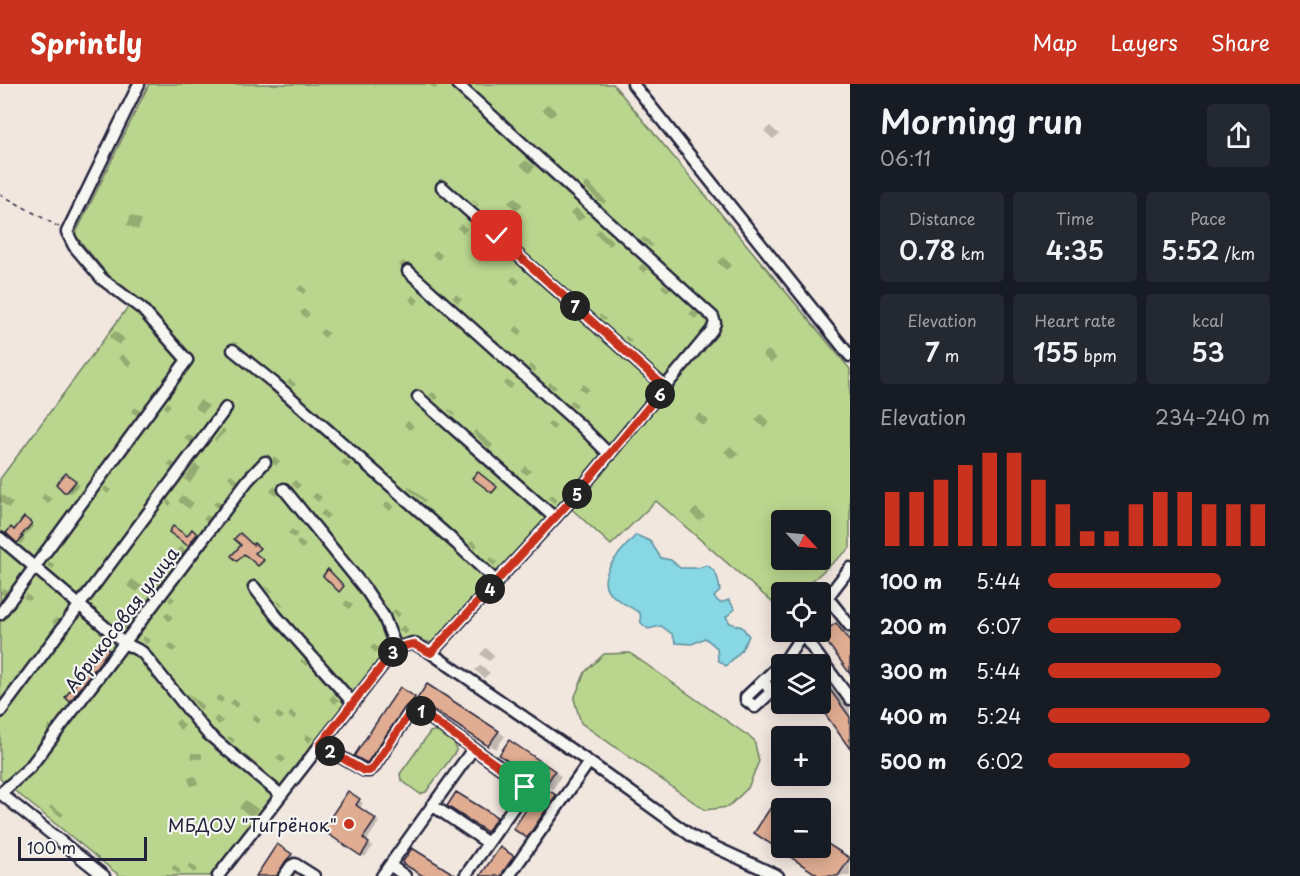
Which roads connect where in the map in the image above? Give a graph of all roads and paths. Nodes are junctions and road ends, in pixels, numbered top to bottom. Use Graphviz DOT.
graph roads {
  1 [pos="139,84"];
  2 [pos="457,84"];
  3 [pos="633,84"];
  4 [pos="442,187"];
  5 [pos="0,194"];
  6 [pos="67,232"];
  7 [pos="408,271"];
  8 [pos="233,350"];
  9 [pos="850,356"];
  10 [pos="665,387"];
  11 [pos="418,397"];
  12 [pos="226,408"];
  13 [pos="610,454"];
  14 [pos="265,462"];
  15 [pos="284,489"];
  16 [pos="555,518"];
  17 [pos="0,538"];
  18 [pos="35,567"];
  19 [pos="850,568"];
  20 [pos="497,582"];
  21 [pos="254,587"];
  22 [pos="831,592"];
  23 [pos="831,602"];
  24 [pos="79,605"];
  25 [pos="0,614"];
  26 [pos="850,626"];
  27 [pos="797,642"];
  28 [pos="809,642"];
  29 [pos="123,643"];
  30 [pos="396,648"];
  31 [pos="431,653"];
  32 [pos="764,681"];
  33 [pos="850,699"];
  34 [pos="352,703"];
  35 [pos="0,712"];
  36 [pos="320,745"];
  37 [pos="473,749"];
  38 [pos="589,762"];
  39 [pos="0,793"];
  40 [pos="281,795"];
  41 [pos="432,805"];
  42 [pos="488,843"];
  43 [pos="390,865"];
  44 [pos="104,876"];
  45 [pos="218,876"];
  46 [pos="284,876"];
  47 [pos="314,876"];
  48 [pos="382,876"];
  49 [pos="405,876"];
  50 [pos="465,876"];
  51 [pos="509,876"];
  52 [pos="778,876"];
  1 -- 6 [label="street"];
  2 -- 10 [label="street"];
  3 -- 9 [label="street"];
  4 -- 10 [label="street"];
  5 -- 6 [label="path"];
  6 -- 18 [label="street"];
  7 -- 13 [label="street"];
  8 -- 20 [label="street"];
  10 -- 13 [label="street"];
  11 -- 16 [label="street"];
  12 -- 24 [label="street"];
  13 -- 16 [label="street"];
  14 -- 29 [label="street, Абрикосовая улица"];
  15 -- 30 [label="street"];
  16 -- 20 [label="street"];
  17 -- 18 [label="street"];
  18 -- 24 [label="street"];
  18 -- 25 [label="street"];
  19 -- 22 [label="street"];
  20 -- 31 [label="street"];
  21 -- 34 [label="street"];
  23 -- 26 [label="street"];
  24 -- 29 [label="street"];
  24 -- 35 [label="street"];
  27 -- 32 [label="street"];
  28 -- 33 [label="street"];
  29 -- 39 [label="street, Абрикосовая улица"];
  29 -- 40 [label="street"];
  30 -- 31 [label="street"];
  30 -- 34 [label="street"];
  31 -- 38 [label="street"];
  34 -- 36 [label="street"];
  36 -- 37 [label="street"];
  36 -- 40 [label="street"];
  37 -- 41 [label="street"];
  37 -- 42 [label="street"];
  38 -- 51 [label="street"];
  38 -- 52 [label="street"];
  39 -- 44 [label="street"];
  40 -- 45 [label="street"];
  41 -- 42 [label="street"];
  41 -- 43 [label="street"];
  42 -- 50 [label="street"];
  43 -- 48 [label="street"];
  43 -- 49 [label="street"];
  46 -- 47 [label="street"];
}
